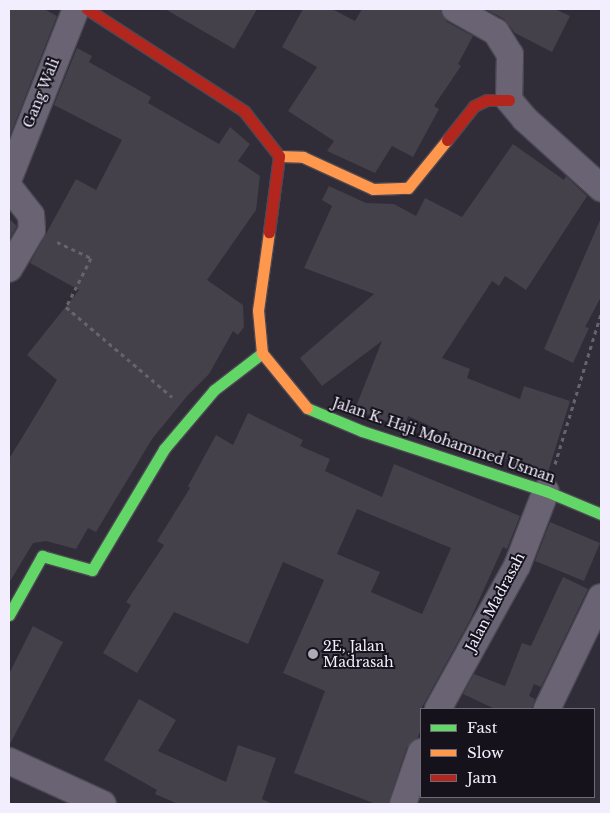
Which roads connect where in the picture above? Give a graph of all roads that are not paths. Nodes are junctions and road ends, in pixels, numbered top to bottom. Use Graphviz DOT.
graph roads {
  1 [pos="76,9"];
  2 [pos="87,9"];
  3 [pos="455,9"];
  4 [pos="509,100"];
  5 [pos="279,156"];
  6 [pos="9,178"];
  7 [pos="9,187"];
  8 [pos="601,188"];
  9 [pos="9,269"];
  10 [pos="262,353"];
  11 [pos="546,491"];
  12 [pos="601,514"];
  13 [pos="601,596"];
  14 [pos="9,615"];
  15 [pos="439,708"];
  16 [pos="547,708"];
  17 [pos="420,755"];
  18 [pos="9,761"];
  19 [pos="103,804"];
  20 [pos="403,804"];
  1 -- 6 [label="street, Gang Wali"];
  2 -- 5 [label="street"];
  3 -- 4 [label="street"];
  4 -- 5 [label="street"];
  4 -- 8 [label="street"];
  5 -- 10 [label="street"];
  7 -- 9 [label="street"];
  10 -- 11 [label="street, Jalan K. Haji Mohammed Usman"];
  10 -- 14 [label="street"];
  11 -- 12 [label="street, Jalan K. Haji Mohammed Usman"];
  11 -- 15 [label="street, Jalan Madrasah"];
  13 -- 16 [label="street"];
  17 -- 20 [label="street"];
  18 -- 19 [label="street"];
}
